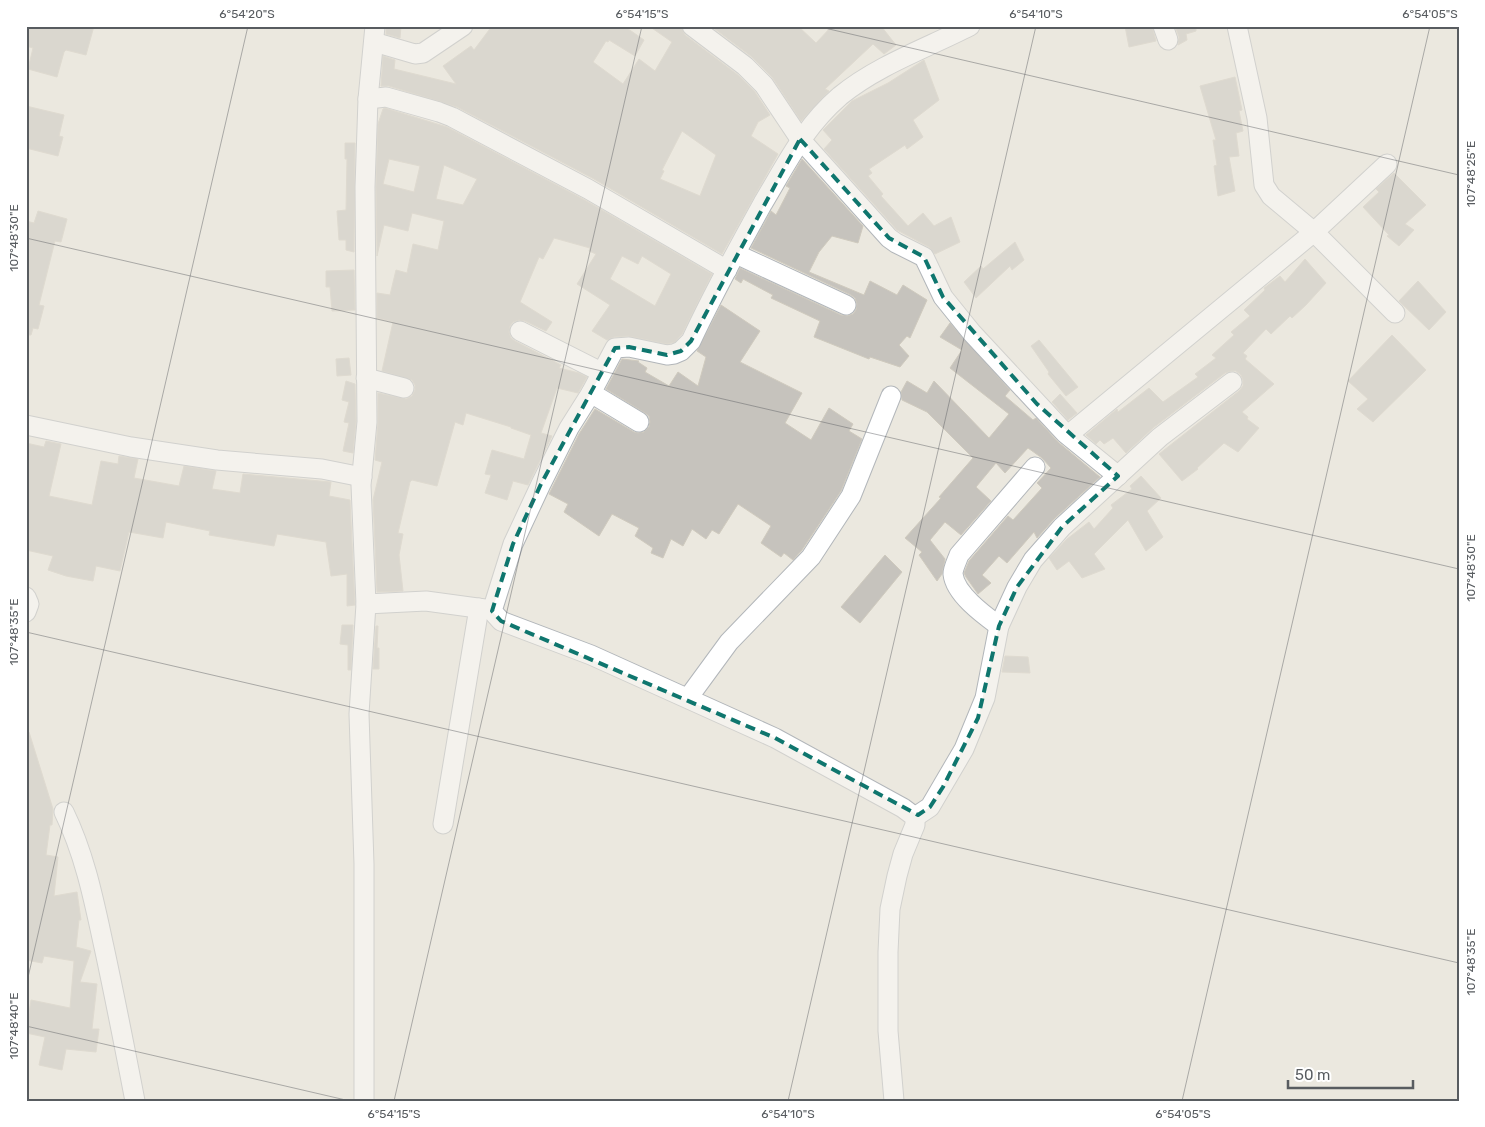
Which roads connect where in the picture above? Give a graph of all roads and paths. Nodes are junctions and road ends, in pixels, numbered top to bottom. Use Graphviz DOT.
graph roads {
  1 [pos="463,26"];
  2 [pos="692,26"];
  3 [pos="970,26"];
  4 [pos="1237,26"];
  5 [pos="375,34"];
  6 [pos="368,98"];
  7 [pos="800,139"];
  8 [pos="1387,164"];
  9 [pos="1314,232"];
  10 [pos="732,262"];
  11 [pos="846,305"];
  12 [pos="1396,313"];
  13 [pos="520,331"];
  14 [pos="601,372"];
  15 [pos="366,378"];
  16 [pos="1232,382"];
  17 [pos="404,388"];
  18 [pos="591,393"];
  19 [pos="892,396"];
  20 [pos="639,422"];
  21 [pos="26,424"];
  22 [pos="1068,435"];
  23 [pos="1036,467"];
  24 [pos="1118,476"];
  25 [pos="362,477"];
  26 [pos="26,598"];
  27 [pos="366,604"];
  28 [pos="486,609"];
  29 [pos="26,612"];
  30 [pos="998,634"];
  31 [pos="688,698"];
  32 [pos="64,812"];
  33 [pos="918,815"];
  34 [pos="443,824"];
  35 [pos="135,1101"];
  36 [pos="364,1101"];
  37 [pos="894,1101"];
  1 -- 5 [label="street"];
  2 -- 7 [label="street"];
  3 -- 7 [label="street"];
  4 -- 9 [label="street"];
  5 -- 6 [label="street"];
  6 -- 10 [label="street"];
  6 -- 15 [label="street"];
  7 -- 10 [label="street"];
  7 -- 22 [label="street"];
  8 -- 9 [label="street"];
  9 -- 12 [label="street"];
  9 -- 22 [label="street"];
  10 -- 11 [label="street"];
  10 -- 14 [label="street"];
  13 -- 14 [label="street"];
  14 -- 18 [label="street"];
  15 -- 17 [label="street"];
  15 -- 25 [label="street"];
  16 -- 24 [label="street"];
  18 -- 20 [label="street"];
  18 -- 28 [label="street"];
  19 -- 31 [label="street"];
  21 -- 25 [label="street"];
  22 -- 24 [label="street"];
  23 -- 30 [label="street"];
  24 -- 30 [label="street"];
  25 -- 27 [label="street"];
  26 -- 29 [label="street"];
  27 -- 28 [label="street"];
  27 -- 36 [label="street"];
  28 -- 31 [label="street"];
  28 -- 34 [label="street"];
  30 -- 33 [label="street"];
  31 -- 33 [label="street"];
  32 -- 35 [label="street"];
  33 -- 37 [label="street"];
}
